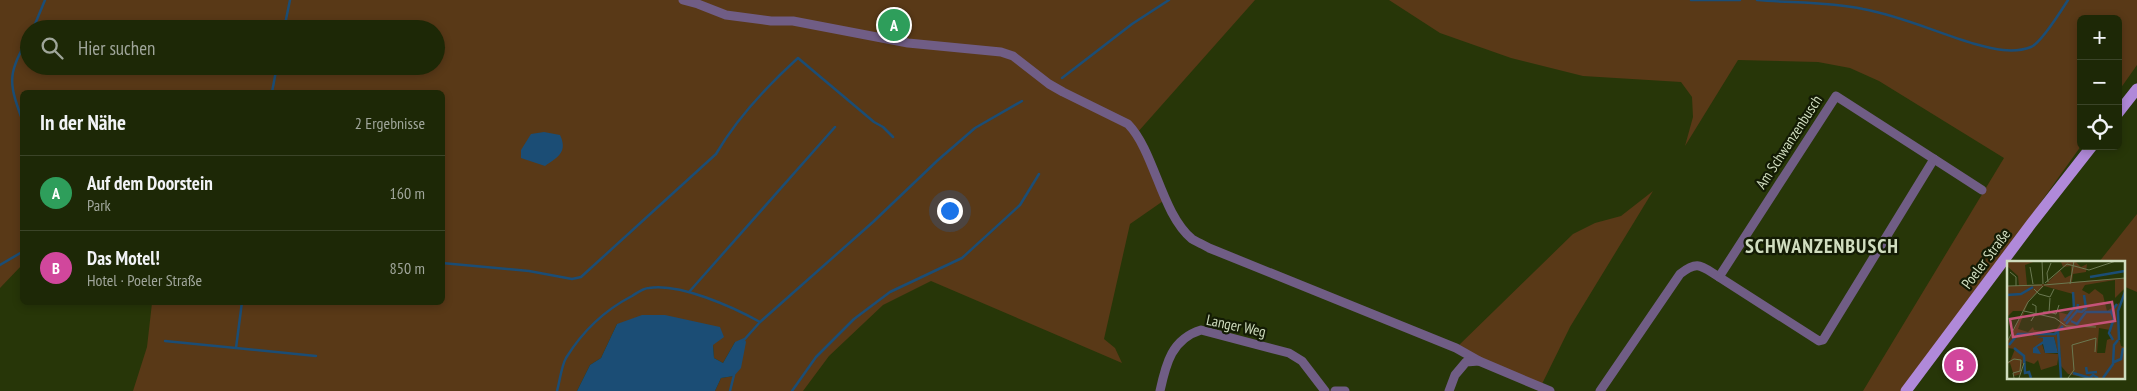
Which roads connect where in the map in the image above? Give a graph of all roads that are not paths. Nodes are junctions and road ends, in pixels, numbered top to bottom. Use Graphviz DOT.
graph roads {
  1 [pos="683,0"];
  2 [pos="2137,89"];
  3 [pos="2122,108"];
  4 [pos="2089,150"];
  5 [pos="1934,159"];
  6 [pos="1982,190"];
  7 [pos="1718,277"];
  8 [pos="1479,361"];
  9 [pos="1160,391"];
  10 [pos="1325,391"];
  11 [pos="1335,391"];
  12 [pos="1345,391"];
  13 [pos="1449,391"];
  14 [pos="1550,391"];
  15 [pos="1600,391"];
  16 [pos="1906,391"];
  1 -- 8 [label="street"];
  2 -- 3 [label="main road"];
  4 -- 16 [label="main road, Poeler Straße"];
  5 -- 6 [label="street, Am Schwanzenbusch"];
  5 -- 7 [label="street, Am Schwanzenbusch"];
  5 -- 7 [label="street"];
  7 -- 15 [label="street"];
  8 -- 13 [label="street"];
  8 -- 14 [label="street"];
  9 -- 10 [label="street, Langer Weg"];
  11 -- 12 [label="street"];
}
